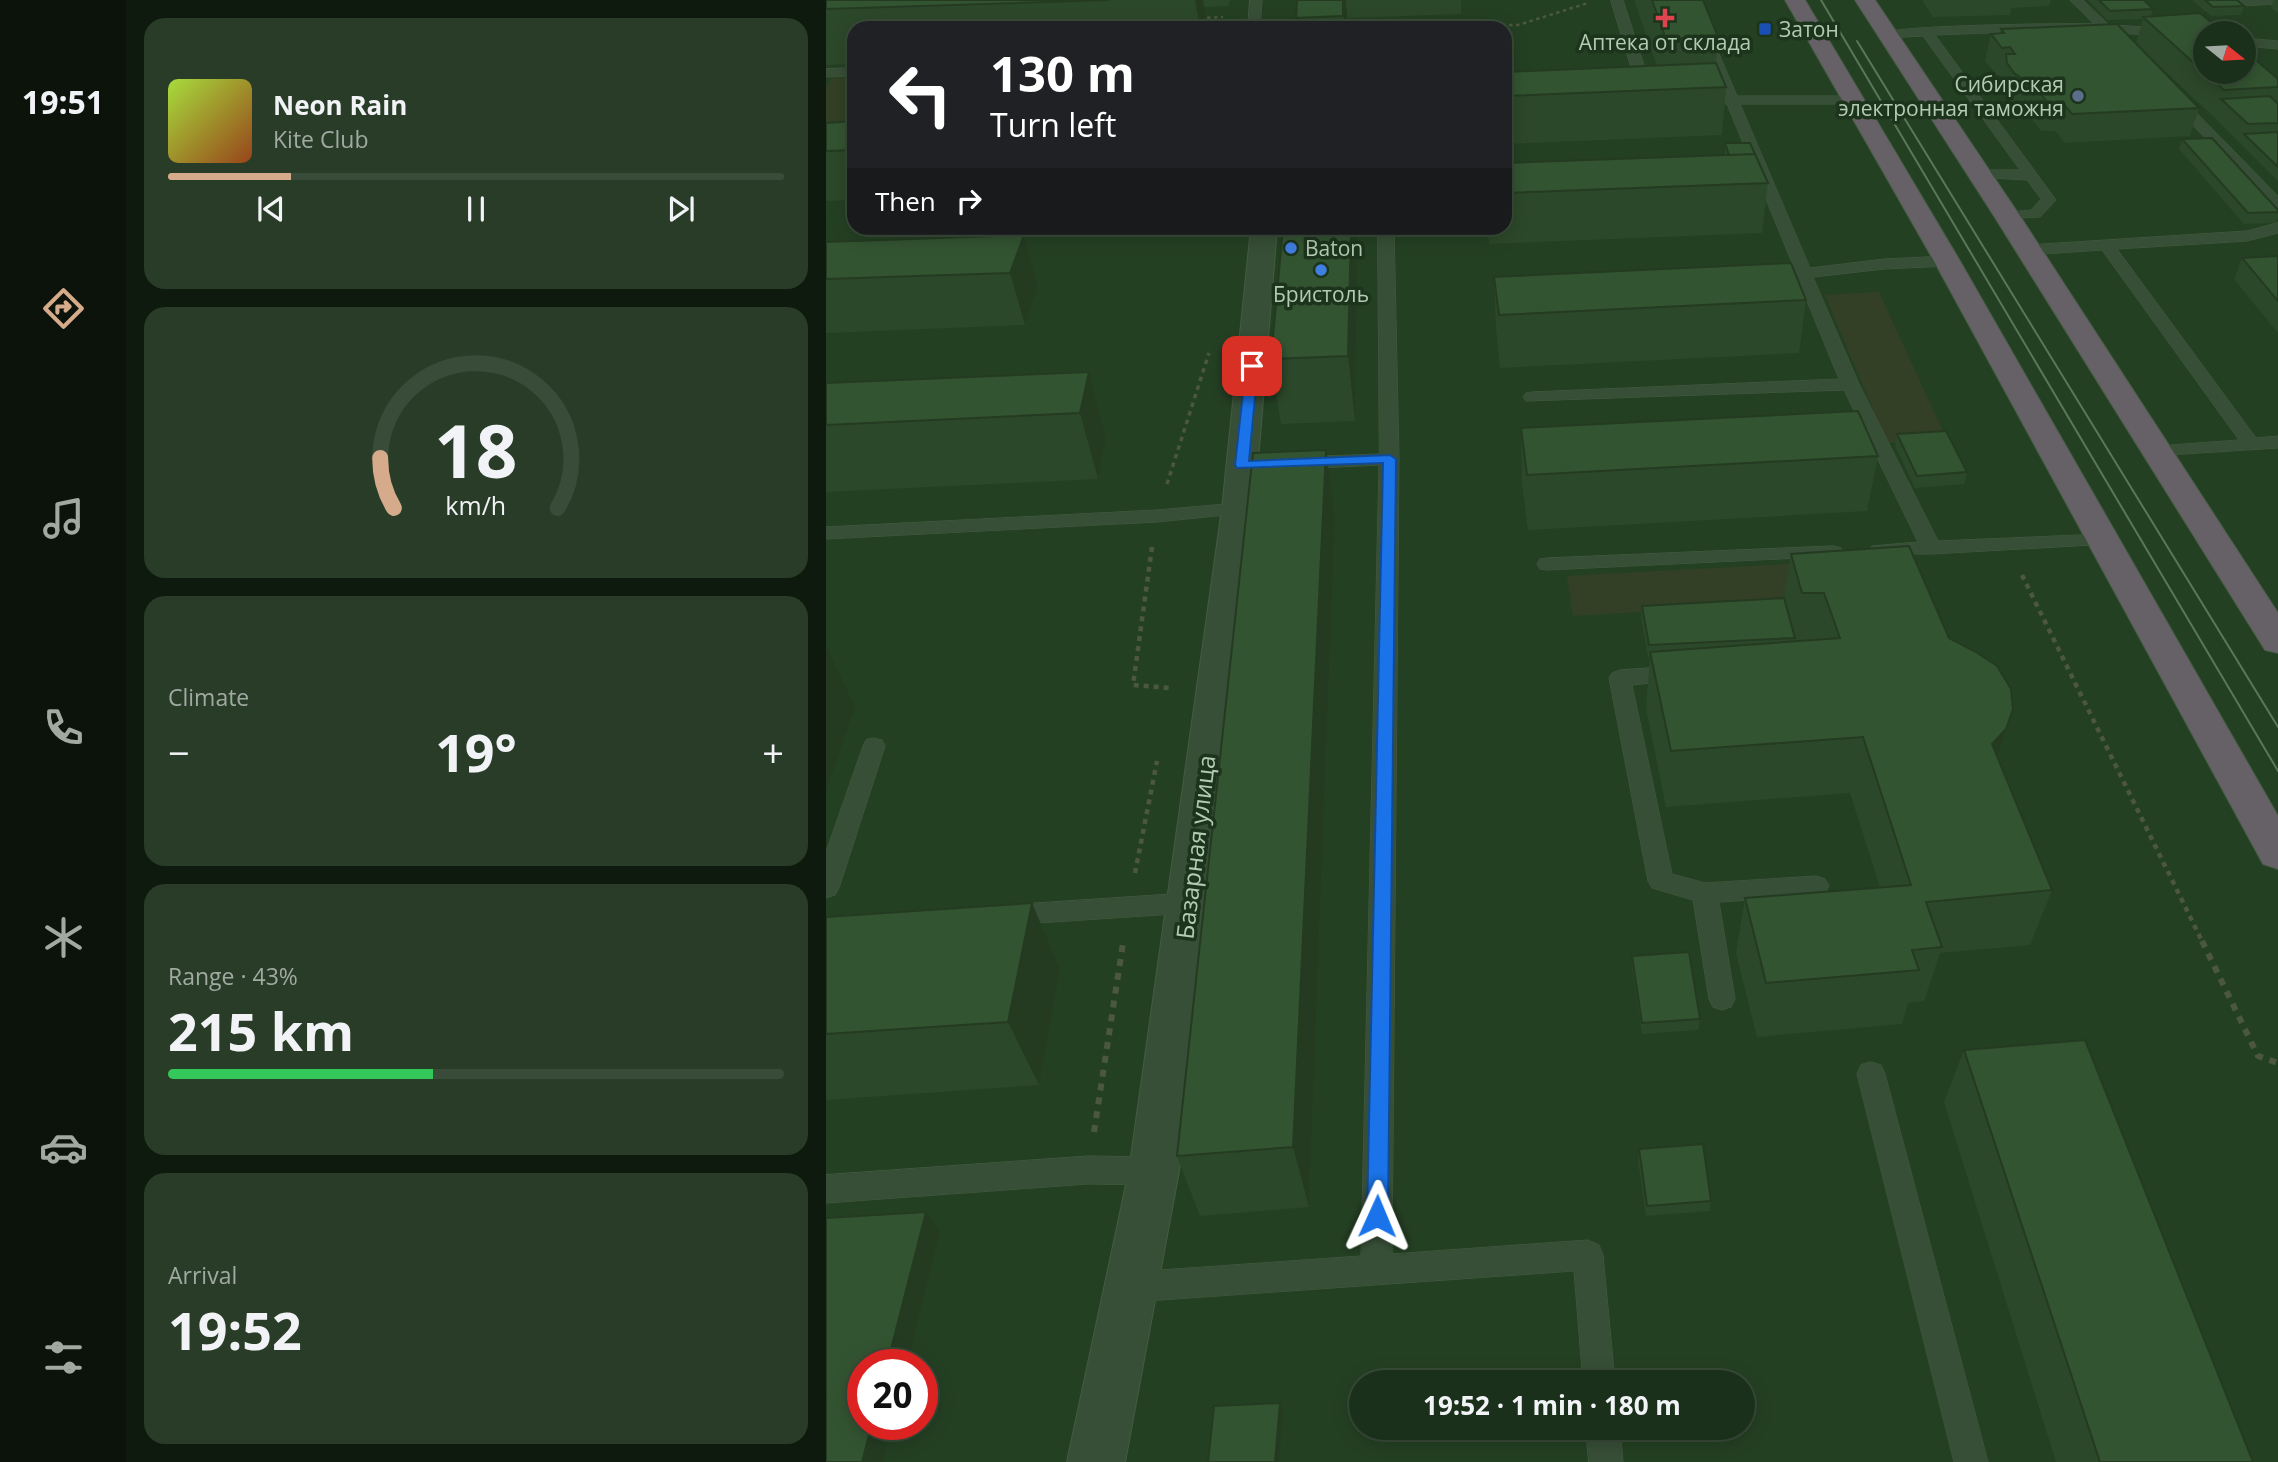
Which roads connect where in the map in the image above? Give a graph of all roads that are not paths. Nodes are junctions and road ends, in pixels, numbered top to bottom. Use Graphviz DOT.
graph roads {
  1 [pos="1256,0"];
  2 [pos="1617,0"];
  3 [pos="1690,0"];
  4 [pos="1795,0"];
  5 [pos="1865,0"];
  6 [pos="2076,0"];
  7 [pos="2278,1"];
  8 [pos="2241,2"];
  9 [pos="1255,21"];
  10 [pos="2107,30"];
  11 [pos="1926,32"];
  12 [pos="1885,34"];
  13 [pos="2193,35"];
  14 [pos="2256,43"];
  15 [pos="2278,45"];
  16 [pos="2126,49"];
  17 [pos="847,72"];
  18 [pos="826,73"];
  19 [pos="2164,88"];
  20 [pos="1732,100"];
  21 [pos="1855,100"];
  22 [pos="1705,101"];
  23 [pos="1663,102"];
  24 [pos="1980,174"];
  25 [pos="2033,176"];
  26 [pos="2278,204"];
  27 [pos="2007,216"];
  28 [pos="2278,228"];
  29 [pos="1264,235"];
  30 [pos="1386,235"];
  31 [pos="2106,244"];
  32 [pos="2027,250"];
  33 [pos="1947,261"];
  34 [pos="1805,274"];
  35 [pos="1779,275"];
  36 [pos="1850,384"];
  37 [pos="1532,397"];
  38 [pos="2278,442"];
  39 [pos="2251,444"];
  40 [pos="2158,452"];
  41 [pos="1390,459"];
  42 [pos="1282,463"];
  43 [pos="1238,509"];
  44 [pos="826,533"];
  45 [pos="2103,540"];
  46 [pos="1931,548"];
  47 [pos="1547,564"];
  48 [pos="2278,641"];
  49 [pos="1698,673"];
  50 [pos="874,746"];
  51 [pos="2278,853"];
  52 [pos="1816,886"];
  53 [pos="826,888"];
  54 [pos="1705,893"];
  55 [pos="1189,903"];
  56 [pos="989,916"];
  57 [pos="1722,999"];
  58 [pos="1871,1073"];
  59 [pos="1154,1171"];
  60 [pos="826,1189"];
  61 [pos="1376,1270"];
  62 [pos="1132,1287"];
  63 [pos="1598,1370"];
  64 [pos="1604,1440"];
  65 [pos="1096,1462"];
  66 [pos="1606,1462"];
  67 [pos="1971,1462"];
  1 -- 9 [label="lane"];
  2 -- 23 [label="lane"];
  3 -- 20 [label="lane"];
  4 -- 21 [label="highway"];
  5 -- 12 [label="highway"];
  6 -- 10 [label="lane"];
  7 -- 8 [label="lane"];
  10 -- 11 [label="lane"];
  10 -- 13 [label="lane"];
  10 -- 16 [label="lane"];
  11 -- 12 [label="lane"];
  11 -- 25 [label="lane"];
  12 -- 24 [label="highway"];
  14 -- 15 [label="lane"];
  17 -- 18 [label="lane"];
  19 -- 26 [label="lane"];
  20 -- 21 [label="lane"];
  20 -- 22 [label="lane"];
  20 -- 34 [label="lane"];
  21 -- 33 [label="highway"];
  24 -- 25 [label="lane"];
  24 -- 27 [label="highway"];
  25 -- 27 [label="lane"];
  27 -- 32 [label="highway"];
  28 -- 31 [label="lane"];
  29 -- 43 [label="street, Базарная улица"];
  30 -- 41 [label="lane"];
  31 -- 32 [label="lane"];
  31 -- 39 [label="lane"];
  32 -- 40 [label="highway"];
  33 -- 34 [label="lane"];
  33 -- 45 [label="highway"];
  34 -- 35 [label="lane"];
  34 -- 36 [label="lane"];
  36 -- 37 [label="lane"];
  36 -- 46 [label="lane"];
  38 -- 39 [label="lane"];
  39 -- 40 [label="lane"];
  40 -- 48 [label="highway"];
  41 -- 42 [label="lane"];
  41 -- 61 [label="lane"];
  43 -- 44 [label="lane"];
  43 -- 55 [label="street, Базарная улица"];
  45 -- 46 [label="lane"];
  45 -- 51 [label="highway"];
  46 -- 47 [label="lane"];
  49 -- 54 [label="lane"];
  50 -- 53 [label="lane"];
  52 -- 54 [label="lane"];
  54 -- 57 [label="lane"];
  55 -- 56 [label="lane"];
  55 -- 59 [label="street, Базарная улица"];
  58 -- 67 [label="lane"];
  59 -- 60 [label="lane"];
  59 -- 62 [label="street, Базарная улица"];
  61 -- 62 [label="lane"];
  61 -- 63 [label="lane"];
  62 -- 65 [label="street, Базарная улица"];
  64 -- 66 [label="lane"];
}
